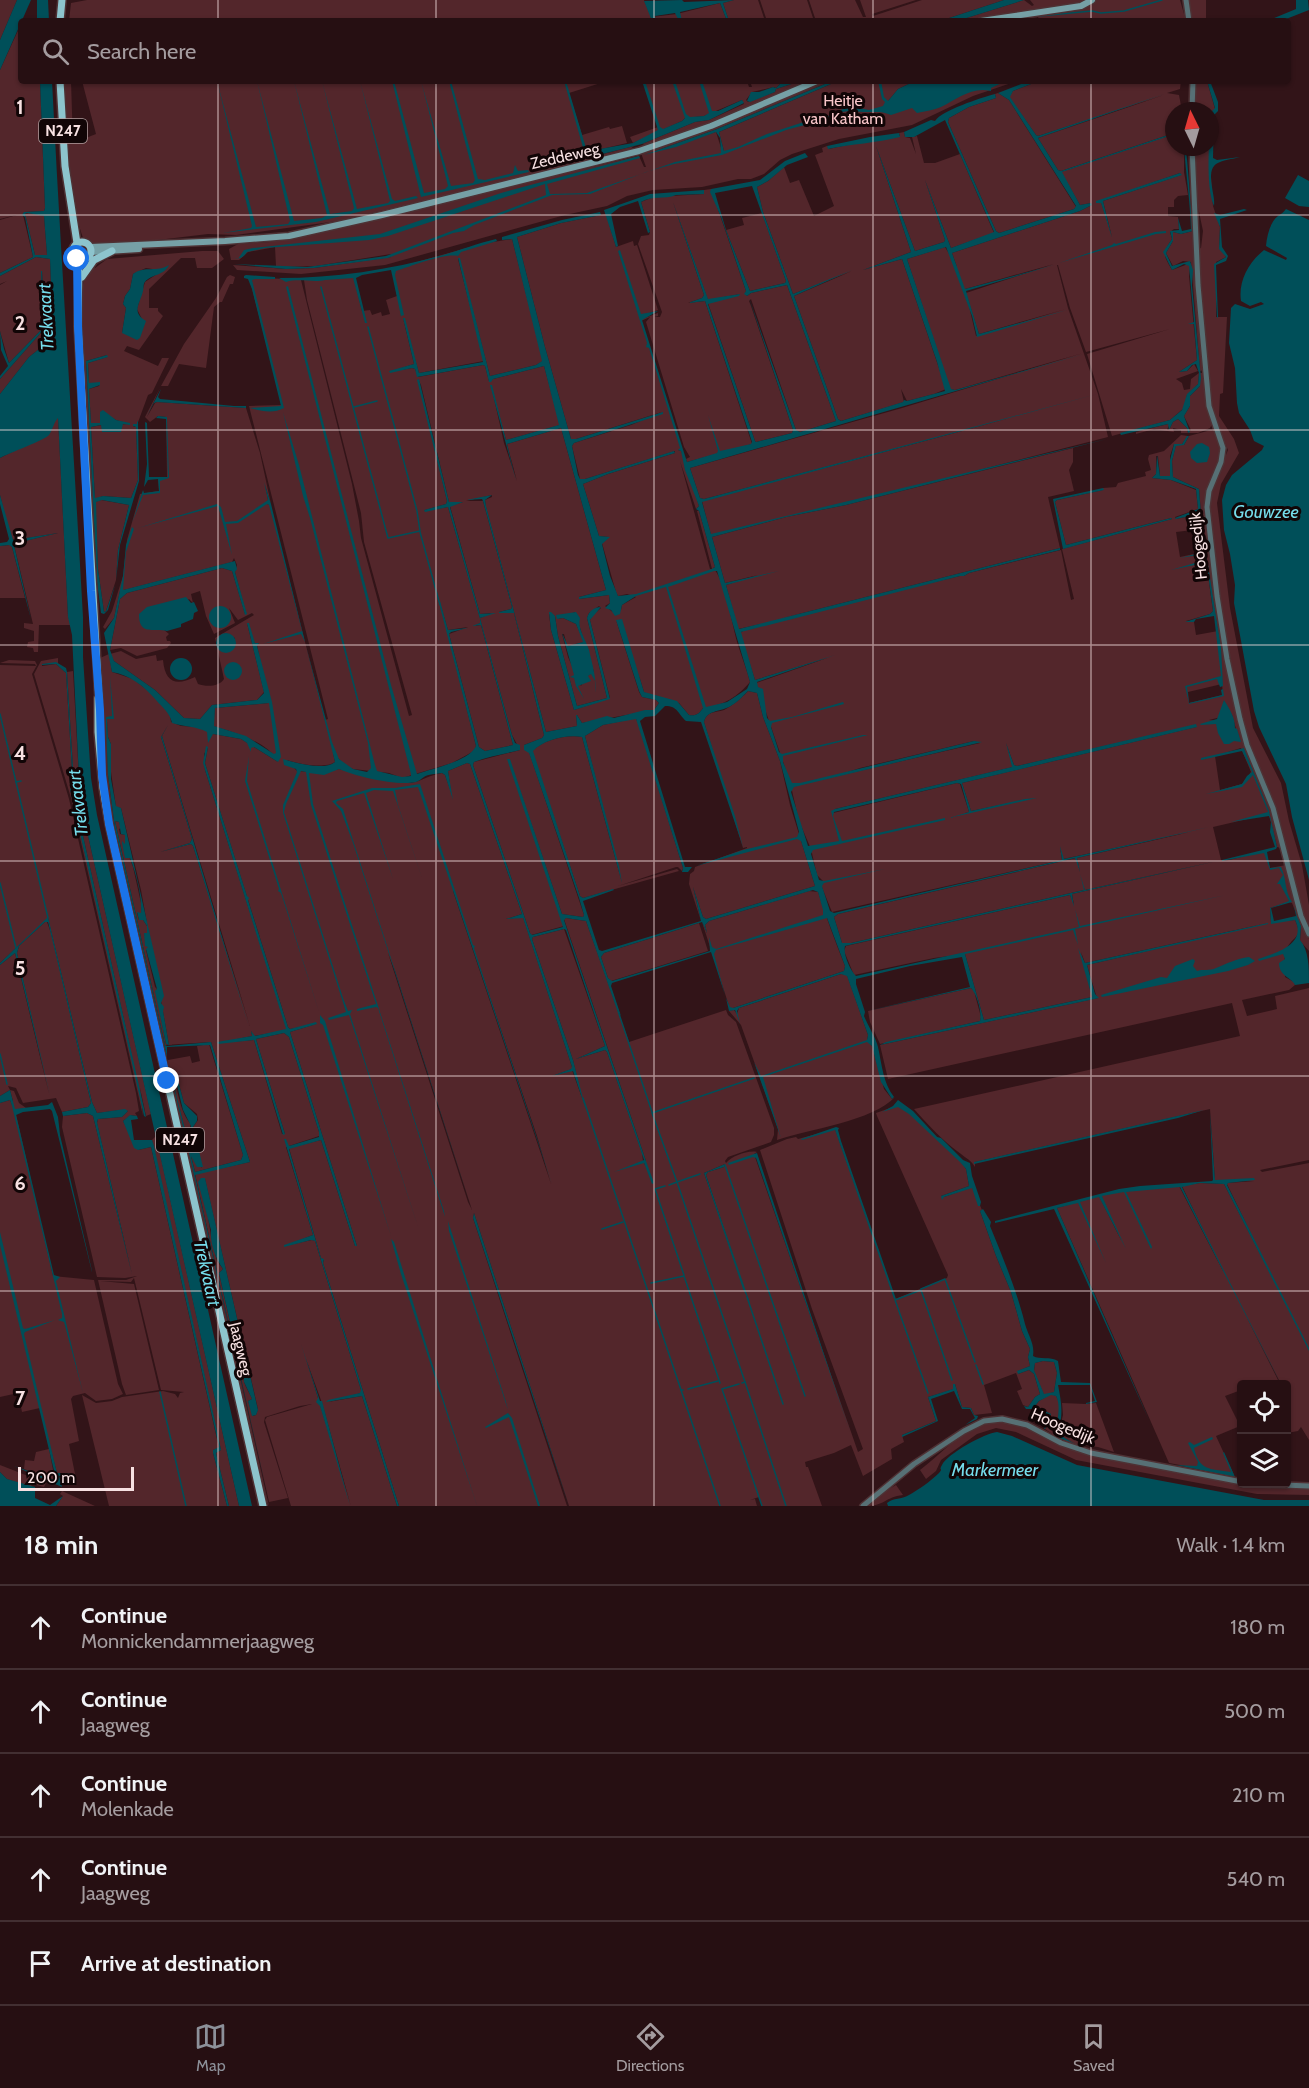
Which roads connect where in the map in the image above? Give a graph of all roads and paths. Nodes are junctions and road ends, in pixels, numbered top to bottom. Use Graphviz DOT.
graph roads {
  1 [pos="62,0"];
  2 [pos="1092,0"];
  3 [pos="1186,0"];
  4 [pos="60,18"];
  5 [pos="1001,18"];
  6 [pos="1189,18"];
  7 [pos="60,84"];
  8 [pos="811,84"];
  9 [pos="1193,84"];
  10 [pos="1192,102"];
  11 [pos="1192,156"];
  12 [pos="80,242"];
  13 [pos="225,242"];
  14 [pos="91,250"];
  15 [pos="112,251"];
  16 [pos="81,260"];
  17 [pos="82,277"];
  18 [pos="78,288"];
  19 [pos="1309,934"];
  20 [pos="1237,1481"];
  21 [pos="1291,1485"];
  22 [pos="1309,1486"];
  23 [pos="263,1506"];
  24 [pos="863,1506"];
  1 -- 4 [label="main road"];
  2 -- 5 [label="main road"];
  3 -- 6 [label="street"];
  7 -- 12 [label="main road, N247"];
  8 -- 13 [label="main road, Zeddeweg"];
  9 -- 10 [label="street"];
  11 -- 19 [label="street, Hoogedijk"];
  12 -- 14 [label="main road"];
  12 -- 16 [label="main road, N247"];
  13 -- 14 [label="main road, Zeddeweg"];
  13 -- 15 [label="main road, Zeddeweg"];
  14 -- 15 [label="main road, Zeddeweg"];
  14 -- 16 [label="main road"];
  15 -- 17 [label="main road"];
  16 -- 17 [label="main road, N247"];
  16 -- 18 [label="main road, N247"];
  17 -- 18 [label="main road, N247"];
  18 -- 23 [label="main road, Jaagweg / N247"];
  20 -- 24 [label="street, Hoogedijk"];
  21 -- 22 [label="street"];
}
